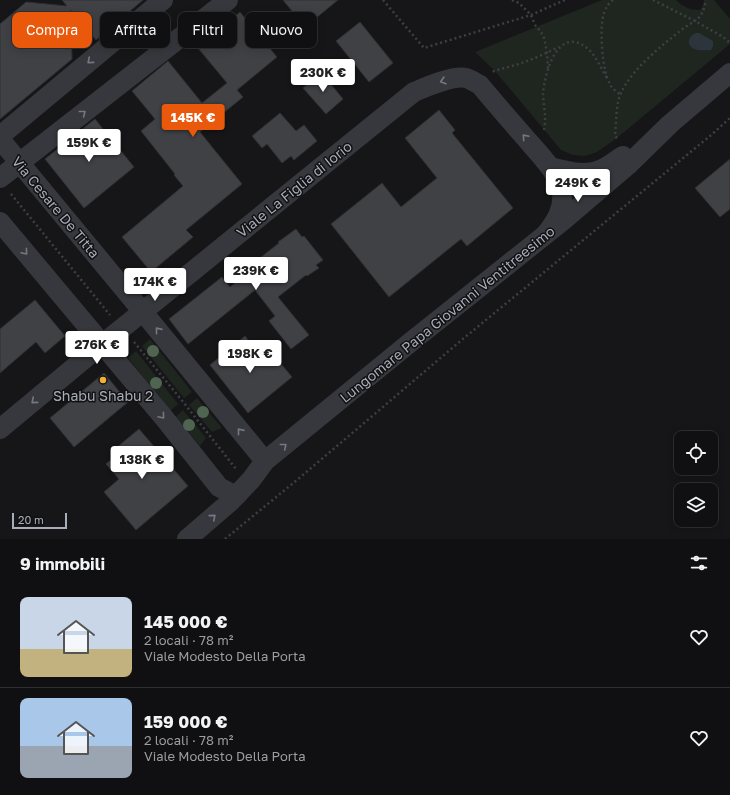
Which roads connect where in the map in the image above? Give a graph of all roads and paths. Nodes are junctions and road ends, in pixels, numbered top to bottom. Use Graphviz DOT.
graph roads {
  1 [pos="163,0"];
  2 [pos="228,0"];
  3 [pos="383,0"];
  4 [pos="512,0"];
  5 [pos="565,0"];
  6 [pos="613,0"];
  7 [pos="653,0"];
  8 [pos="706,0"];
  9 [pos="531,15"];
  10 [pos="695,21"];
  11 [pos="730,43"];
  12 [pos="561,46"];
  13 [pos="547,52"];
  14 [pos="492,73"];
  15 [pos="548,73"];
  16 [pos="730,73"];
  17 [pos="607,78"];
  18 [pos="621,95"];
  19 [pos="730,118"];
  20 [pos="670,124"];
  21 [pos="544,132"];
  22 [pos="0,138"];
  23 [pos="617,138"];
  24 [pos="20,163"];
  25 [pos="550,167"];
  26 [pos="4,184"];
  27 [pos="0,222"];
  28 [pos="546,234"];
  29 [pos="143,312"];
  30 [pos="113,319"];
  31 [pos="133,342"];
  32 [pos="102,345"];
  33 [pos="0,429"];
  34 [pos="265,461"];
  35 [pos="238,471"];
  36 [pos="238,494"];
  37 [pos="187,539"];
  38 [pos="225,539"];
  1 -- 22 [label="street, one-way"];
  24 -- 2 [label="street, one-way"];
  3 -- 9 [label="path"];
  4 -- 9 [label="path"];
  5 -- 9 [label="path"];
  6 -- 17 [label="path"];
  7 -- 10 [label="path"];
  8 -- 10 [label="path"];
  9 -- 13 [label="path"];
  10 -- 11 [label="path"];
  10 -- 18 [label="path"];
  12 -- 13 [label="path"];
  12 -- 15 [label="path"];
  12 -- 17 [label="path"];
  13 -- 14 [label="path"];
  13 -- 15 [label="path"];
  15 -- 21 [label="path"];
  16 -- 20 [label="street, Lungomare Papa Giovanni Ventitreesimo"];
  17 -- 18 [label="path"];
  18 -- 23 [label="path"];
  19 -- 38 [label="path"];
  20 -- 25 [label="street"];
  20 -- 28 [label="street, Lungomare Papa Giovanni Ventitreesimo"];
  22 -- 24 [label="street, Via Cesare De Titta"];
  24 -- 26 [label="street"];
  24 -- 29 [label="street, Via Cesare De Titta"];
  25 -- 28 [label="street, Viale La Figlia di Iorio"];
  25 -- 29 [label="street, Viale La Figlia di Iorio, one-way"];
  26 -- 30 [label="path"];
  27 -- 32 [label="street, one-way"];
  34 -- 28 [label="street, Lungomare Papa Giovanni Ventitreesimo, one-way"];
  29 -- 32 [label="street, Viale La Figlia di Iorio"];
  34 -- 29 [label="street, Via Cesare De Titta, one-way"];
  31 -- 35 [label="path"];
  32 -- 33 [label="street, Viale La Figlia di Iorio, one-way"];
  32 -- 36 [label="street, one-way"];
  34 -- 36 [label="street, Lungomare Papa Giovanni Ventitreesimo"];
  37 -- 36 [label="street, Lungomare Papa Giovanni Ventitreesimo, one-way"];
}
